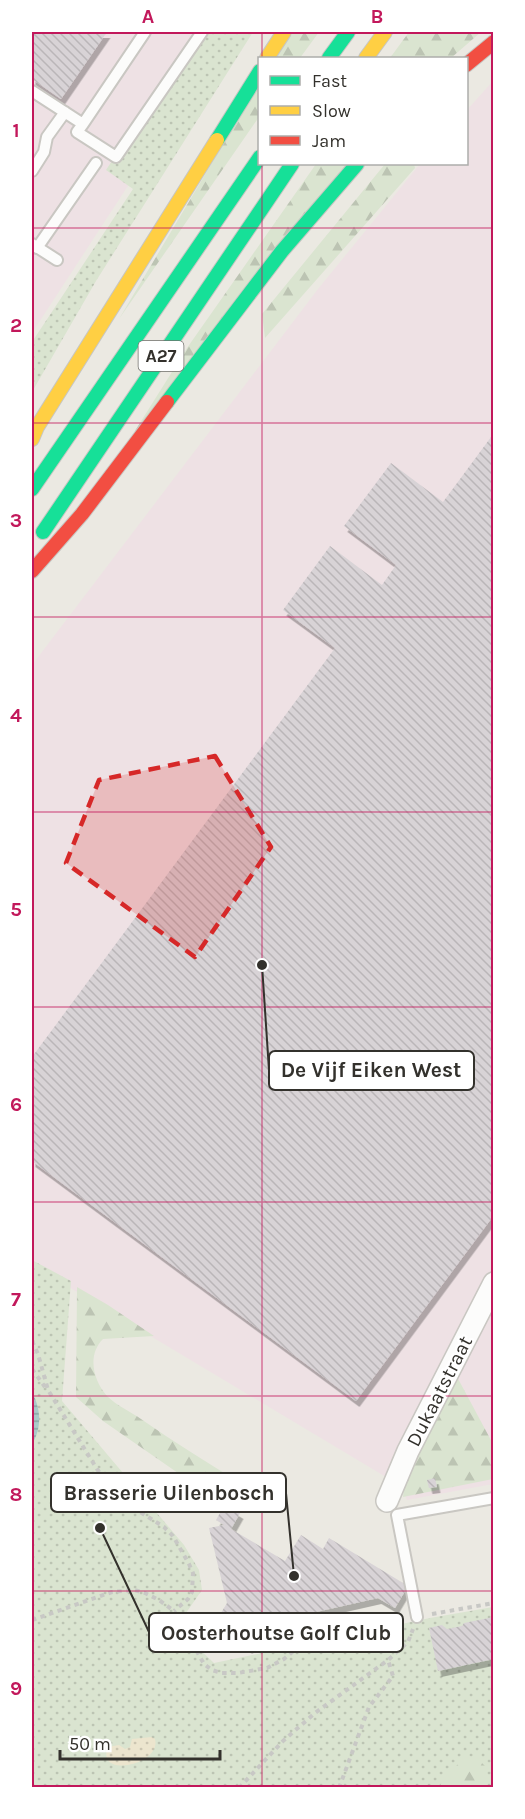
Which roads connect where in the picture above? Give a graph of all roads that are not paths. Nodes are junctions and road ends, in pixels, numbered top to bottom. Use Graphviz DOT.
graph roads {
  1 [pos="145,32"];
  2 [pos="202,32"];
  3 [pos="284,32"];
  4 [pos="348,32"];
  5 [pos="385,32"];
  6 [pos="494,42"];
  7 [pos="268,57"];
  8 [pos="330,57"];
  9 [pos="367,57"];
  10 [pos="468,63"];
  11 [pos="258,74"];
  12 [pos="32,91"];
  13 [pos="64,112"];
  14 [pos="82,124"];
  15 [pos="258,160"];
  16 [pos="96,162"];
  17 [pos="291,165"];
  18 [pos="356,165"];
  19 [pos="32,171"];
  20 [pos="34,246"];
  21 [pos="57,260"];
  22 [pos="32,440"];
  23 [pos="32,489"];
  24 [pos="38,539"];
  25 [pos="32,571"];
  26 [pos="494,1283"];
  27 [pos="494,1498"];
  28 [pos="387,1501"];
  29 [pos="417,1617"];
  1 -- 14 [label="lane"];
  2 -- 14 [label="lane"];
  3 -- 7 [label="highway"];
  4 -- 8 [label="highway"];
  5 -- 9 [label="highway"];
  6 -- 10 [label="highway"];
  11 -- 22 [label="highway"];
  12 -- 13 [label="lane"];
  13 -- 14 [label="lane"];
  13 -- 19 [label="lane"];
  15 -- 23 [label="highway, A27"];
  16 -- 20 [label="lane"];
  17 -- 24 [label="highway, A27"];
  18 -- 25 [label="highway, A27"];
  20 -- 21 [label="lane"];
  26 -- 28 [label="street, Dukaatstraat"];
  27 -- 29 [label="lane"];
}
